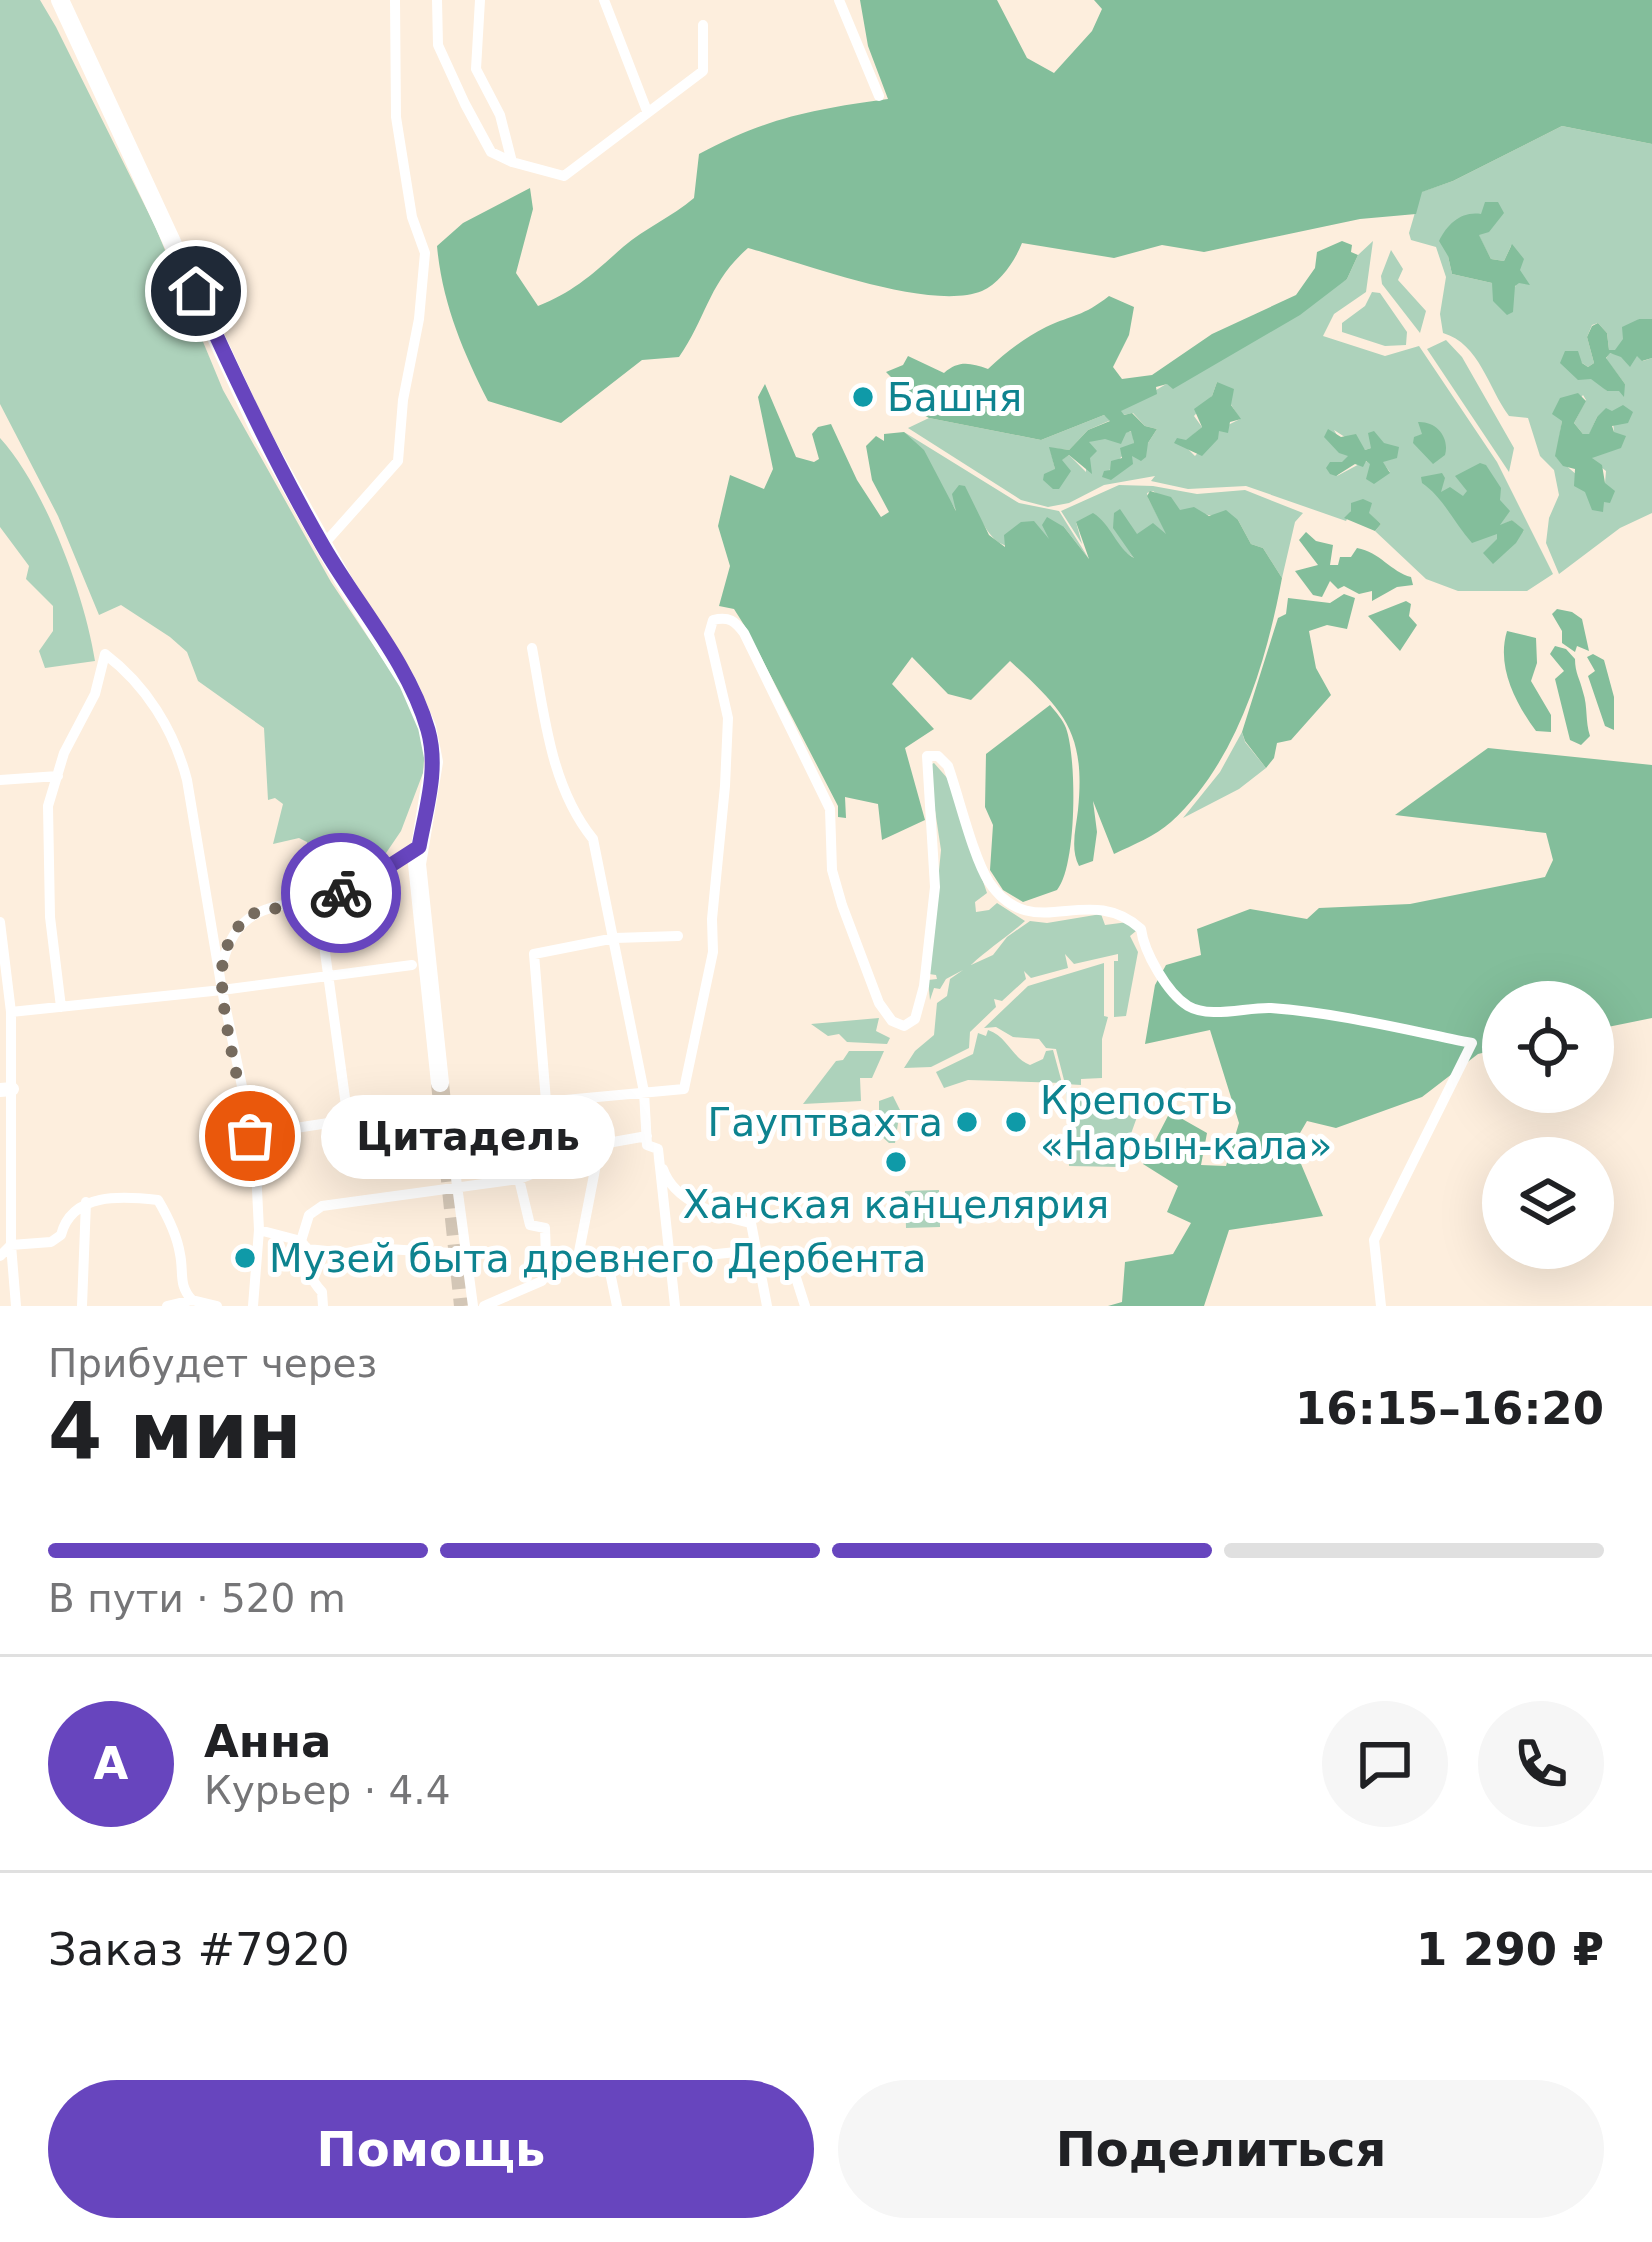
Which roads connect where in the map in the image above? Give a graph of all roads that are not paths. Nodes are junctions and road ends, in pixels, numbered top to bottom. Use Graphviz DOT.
graph roads {
  1 [pos="60,0"];
  2 [pos="395,0"];
  3 [pos="437,0"];
  4 [pos="480,0"];
  5 [pos="604,0"];
  6 [pos="839,0"];
  7 [pos="703,25"];
  8 [pos="879,96"];
  9 [pos="647,111"];
  10 [pos="512,162"];
  11 [pos="323,545"];
  12 [pos="532,648"];
  13 [pos="58,776"];
  14 [pos="0,780"];
  15 [pos="419,847"];
  16 [pos="318,901"];
  17 [pos="0,922"];
  18 [pos="1,932"];
  19 [pos="678,936"];
  20 [pos="614,938"];
  21 [pos="412,965"];
  22 [pos="222,972"];
  23 [pos="331,976"];
  24 [pos="222,990"];
  25 [pos="61,1007"];
  26 [pos="10,1012"];
  27 [pos="440,1083"];
  28 [pos="6,1090"];
  29 [pos="644,1091"];
  30 [pos="546,1101"];
  31 [pos="447,1110"];
  32 [pos="348,1120"];
  33 [pos="250,1136"];
  34 [pos="646,1136"];
  35 [pos="600,1144"];
  36 [pos="660,1160"];
  37 [pos="519,1179"];
  38 [pos="459,1188"];
  39 [pos="86,1202"];
  40 [pos="259,1230"];
  41 [pos="303,1244"];
  42 [pos="11,1245"];
  43 [pos="467,1253"];
  44 [pos="757,1254"];
  45 [pos="0,1256"];
  46 [pos="546,1256"];
  47 [pos="578,1257"];
  48 [pos="607,1258"];
  49 [pos="668,1259"];
  50 [pos="192,1300"];
  51 [pos="16,1306"];
  52 [pos="82,1306"];
  53 [pos="167,1306"];
  54 [pos="217,1306"];
  55 [pos="253,1306"];
  56 [pos="323,1306"];
  57 [pos="473,1306"];
  58 [pos="484,1306"];
  59 [pos="617,1306"];
  60 [pos="675,1306"];
  61 [pos="767,1306"];
  62 [pos="806,1306"];
  63 [pos="1381,1306"];
  1 -- 11 [label="highway"];
  2 -- 11 [label="street"];
  3 -- 10 [label="street"];
  4 -- 10 [label="street"];
  5 -- 9 [label="street"];
  6 -- 8 [label="street"];
  7 -- 9 [label="street"];
  9 -- 10 [label="street"];
  11 -- 15 [label="highway"];
  12 -- 20 [label="street"];
  13 -- 14 [label="street"];
  13 -- 22 [label="street"];
  13 -- 25 [label="street"];
  15 -- 16 [label="street"];
  15 -- 27 [label="highway"];
  16 -- 22 [label="street"];
  16 -- 23 [label="street"];
  17 -- 18 [label="street"];
  18 -- 26 [label="street"];
  19 -- 20 [label="street"];
  20 -- 29 [label="street"];
  20 -- 30 [label="street"];
  21 -- 23 [label="street"];
  22 -- 24 [label="street"];
  23 -- 24 [label="street"];
  23 -- 32 [label="street"];
  24 -- 25 [label="street"];
  24 -- 33 [label="street"];
  25 -- 26 [label="street"];
  26 -- 28 [label="street"];
  28 -- 42 [label="street"];
  29 -- 30 [label="street"];
  29 -- 34 [label="street"];
  29 -- 63 [label="street"];
  30 -- 31 [label="street"];
  31 -- 32 [label="street"];
  31 -- 38 [label="street"];
  32 -- 33 [label="street"];
  33 -- 40 [label="street"];
  34 -- 35 [label="street"];
  34 -- 36 [label="street"];
  35 -- 37 [label="street"];
  35 -- 47 [label="street"];
  36 -- 44 [label="street"];
  36 -- 49 [label="street"];
  37 -- 38 [label="street"];
  37 -- 46 [label="street"];
  38 -- 41 [label="street"];
  38 -- 43 [label="street"];
  39 -- 42 [label="street"];
  39 -- 50 [label="street"];
  39 -- 52 [label="street"];
  40 -- 41 [label="street"];
  40 -- 55 [label="street"];
  41 -- 43 [label="street"];
  41 -- 56 [label="street"];
  42 -- 45 [label="street"];
  42 -- 51 [label="street"];
  43 -- 57 [label="street"];
  44 -- 49 [label="street"];
  44 -- 61 [label="street"];
  44 -- 62 [label="street"];
  46 -- 47 [label="street"];
  46 -- 58 [label="street"];
  47 -- 48 [label="street"];
  48 -- 49 [label="street"];
  48 -- 59 [label="street"];
  49 -- 60 [label="street"];
  50 -- 53 [label="street"];
  50 -- 54 [label="street"];
}
